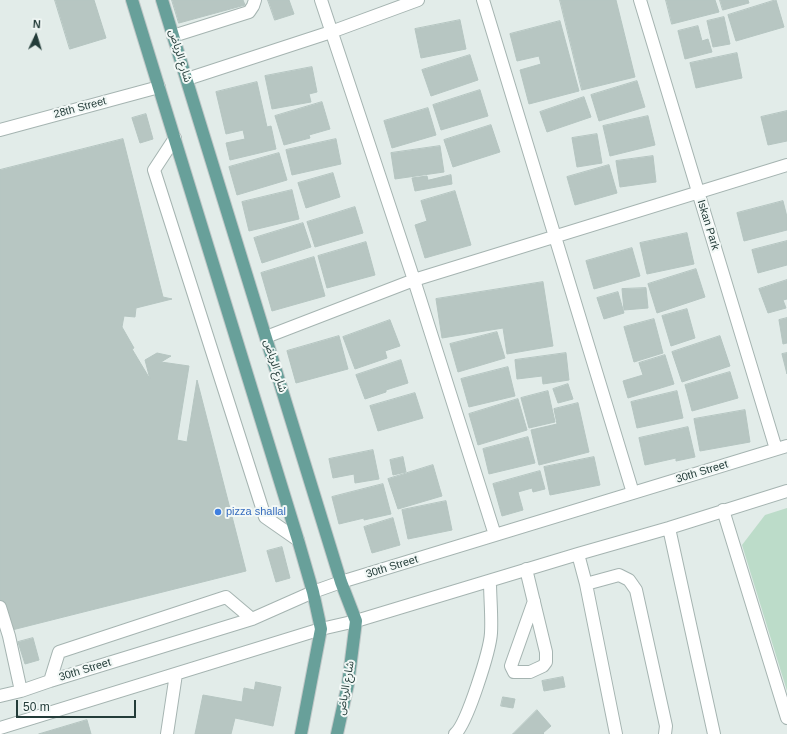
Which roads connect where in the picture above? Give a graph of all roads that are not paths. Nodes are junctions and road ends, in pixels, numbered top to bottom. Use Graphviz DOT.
graph roads {
  1 [pos="132,0"];
  2 [pos="162,0"];
  3 [pos="254,0"];
  4 [pos="321,0"];
  5 [pos="418,0"];
  6 [pos="483,0"];
  7 [pos="640,0"];
  8 [pos="331,32"];
  9 [pos="173,36"];
  10 [pos="187,79"];
  11 [pos="160,86"];
  12 [pos="0,130"];
  13 [pos="175,138"];
  14 [pos="787,165"];
  15 [pos="698,193"];
  16 [pos="555,237"];
  17 [pos="414,280"];
  18 [pos="266,338"];
  19 [pos="782,448"];
  20 [pos="787,491"];
  21 [pos="633,493"];
  22 [pos="723,510"];
  23 [pos="669,528"];
  24 [pos="495,535"];
  25 [pos="298,540"];
  26 [pos="578,554"];
  27 [pos="526,569"];
  28 [pos="490,581"];
  29 [pos="341,582"];
  30 [pos="586,584"];
  31 [pos="313,592"];
  32 [pos="534,601"];
  33 [pos="0,607"];
  34 [pos="252,618"];
  35 [pos="356,621"];
  36 [pos="321,629"];
  37 [pos="4,637"];
  38 [pos="176,674"];
  39 [pos="50,680"];
  40 [pos="21,691"];
  41 [pos="0,696"];
  42 [pos="787,718"];
  43 [pos="0,728"];
  44 [pos="167,734"];
  45 [pos="301,734"];
  46 [pos="337,734"];
  47 [pos="455,734"];
  48 [pos="616,734"];
  49 [pos="666,734"];
  50 [pos="714,734"];
  1 -- 11 [label="main road"];
  2 -- 9 [label="main road, شارع الرياض"];
  3 -- 9 [label="street"];
  4 -- 8 [label="street"];
  5 -- 8 [label="street"];
  6 -- 16 [label="street"];
  7 -- 15 [label="street, Iskan Park"];
  8 -- 10 [label="street"];
  8 -- 17 [label="street"];
  9 -- 10 [label="main road, شارع الرياض"];
  10 -- 18 [label="main road, شارع الرياض"];
  11 -- 12 [label="street, 28th Street"];
  11 -- 13 [label="main road"];
  13 -- 25 [label="main road"];
  13 -- 25 [label="street"];
  14 -- 15 [label="street"];
  15 -- 16 [label="street"];
  15 -- 19 [label="street, Iskan Park"];
  16 -- 17 [label="street"];
  16 -- 21 [label="street"];
  17 -- 18 [label="street"];
  17 -- 24 [label="street"];
  18 -- 29 [label="main road, شارع الرياض"];
  19 -- 21 [label="street, 30th Street"];
  20 -- 22 [label="street"];
  21 -- 24 [label="street, 30th Street"];
  22 -- 23 [label="street"];
  22 -- 42 [label="street"];
  23 -- 26 [label="street"];
  23 -- 50 [label="street"];
  24 -- 29 [label="street, 30th Street"];
  25 -- 31 [label="main road"];
  26 -- 27 [label="street"];
  26 -- 30 [label="street"];
  27 -- 28 [label="street"];
  27 -- 32 [label="street"];
  28 -- 35 [label="street"];
  28 -- 47 [label="street"];
  29 -- 31 [label="street, 30th Street"];
  29 -- 35 [label="main road, شارع الرياض"];
  30 -- 48 [label="street"];
  30 -- 49 [label="street"];
  31 -- 34 [label="street, 30th Street"];
  31 -- 36 [label="main road"];
  32 -- 32 [label="street"];
  33 -- 37 [label="street"];
  34 -- 39 [label="street, 30th Street"];
  34 -- 39 [label="street"];
  35 -- 36 [label="street"];
  35 -- 46 [label="main road, شارع الرياض"];
  36 -- 38 [label="street"];
  36 -- 45 [label="main road"];
  37 -- 40 [label="street"];
  38 -- 43 [label="street"];
  38 -- 44 [label="street"];
  39 -- 40 [label="street, 30th Street"];
  40 -- 41 [label="street, 30th Street"];
}
